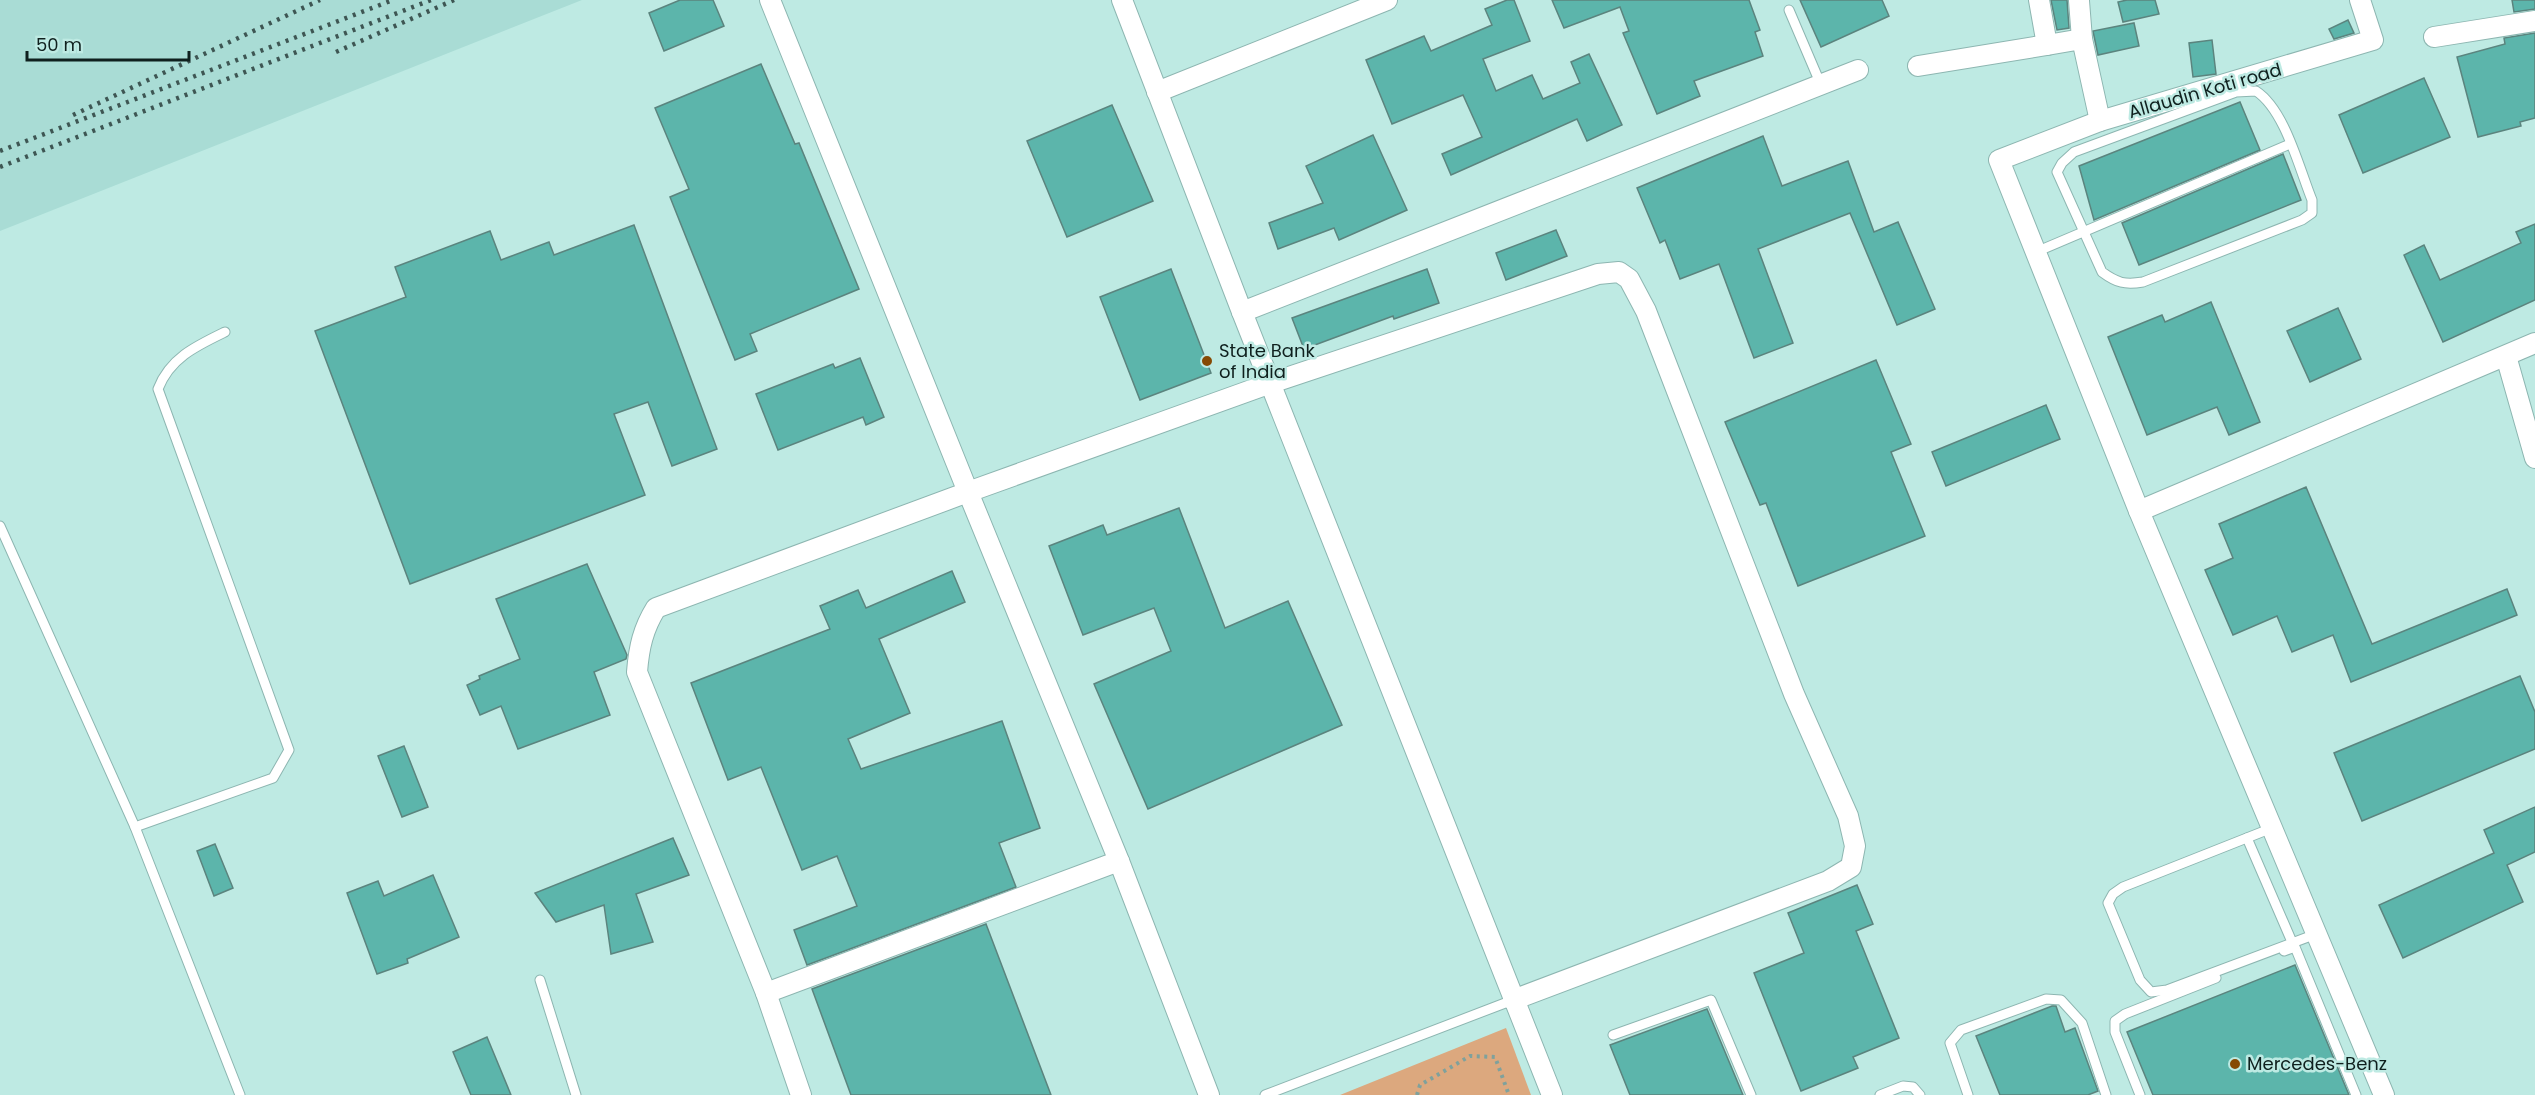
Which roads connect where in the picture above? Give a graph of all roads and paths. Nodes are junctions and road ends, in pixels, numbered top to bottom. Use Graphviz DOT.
graph roads {
  1 [pos="770,0"];
  2 [pos="1122,0"];
  3 [pos="1387,0"];
  4 [pos="2039,0"];
  5 [pos="2360,0"];
  6 [pos="2079,1"];
  7 [pos="1789,10"];
  8 [pos="2535,21"];
  9 [pos="2434,37"];
  10 [pos="2082,39"];
  11 [pos="2046,45"];
  12 [pos="1918,66"];
  13 [pos="1858,70"];
  14 [pos="1821,85"];
  15 [pos="1156,92"];
  16 [pos="2100,121"];
  17 [pos="2290,144"];
  18 [pos="2084,231"];
  19 [pos="2036,252"];
  20 [pos="1242,312"];
  21 [pos="225,332"];
  22 [pos="2535,343"];
  23 [pos="2506,356"];
  24 [pos="1271,383"];
  25 [pos="2535,458"];
  26 [pos="968,492"];
  27 [pos="2139,511"];
  28 [pos="0,526"];
  29 [pos="135,827"];
  30 [pos="2272,828"];
  31 [pos="2247,838"];
  32 [pos="1119,861"];
  33 [pos="2317,935"];
  34 [pos="2294,944"];
  35 [pos="540,980"];
  36 [pos="765,993"];
  37 [pos="1513,1000"];
  38 [pos="1613,1035"];
  39 [pos="240,1095"];
  40 [pos="576,1095"];
  41 [pos="801,1095"];
  42 [pos="1209,1095"];
  43 [pos="1265,1095"];
  44 [pos="1417,1095"];
  45 [pos="1509,1095"];
  46 [pos="1552,1095"];
  47 [pos="1751,1095"];
  48 [pos="1880,1095"];
  49 [pos="1920,1095"];
  50 [pos="1968,1095"];
  51 [pos="2106,1095"];
  52 [pos="2140,1095"];
  53 [pos="2356,1095"];
  54 [pos="2384,1095"];
  1 -- 26 [label="street"];
  2 -- 15 [label="street"];
  3 -- 15 [label="street"];
  4 -- 11 [label="street"];
  5 -- 16 [label="street, Allaudin Koti road"];
  6 -- 10 [label="street"];
  7 -- 14 [label="lane"];
  8 -- 9 [label="street"];
  10 -- 11 [label="street"];
  10 -- 16 [label="street"];
  11 -- 12 [label="street"];
  13 -- 14 [label="street"];
  14 -- 20 [label="street"];
  15 -- 20 [label="street"];
  16 -- 19 [label="street, Allaudin Koti road"];
  17 -- 18 [label="lane"];
  17 -- 18 [label="lane"];
  17 -- 18 [label="lane"];
  18 -- 19 [label="lane"];
  19 -- 27 [label="street"];
  20 -- 24 [label="street"];
  21 -- 29 [label="lane"];
  22 -- 23 [label="street"];
  23 -- 25 [label="street"];
  23 -- 27 [label="street"];
  24 -- 26 [label="street"];
  24 -- 37 [label="street"];
  24 -- 37 [label="street"];
  26 -- 32 [label="street"];
  26 -- 36 [label="street"];
  27 -- 30 [label="street"];
  28 -- 29 [label="lane"];
  29 -- 39 [label="lane"];
  30 -- 31 [label="lane"];
  30 -- 33 [label="street"];
  31 -- 34 [label="lane"];
  31 -- 34 [label="lane"];
  32 -- 36 [label="street"];
  32 -- 42 [label="street"];
  33 -- 34 [label="lane"];
  33 -- 54 [label="street"];
  34 -- 52 [label="lane"];
  34 -- 53 [label="lane"];
  35 -- 40 [label="lane"];
  36 -- 41 [label="street"];
  37 -- 43 [label="lane"];
  37 -- 46 [label="street"];
  38 -- 47 [label="lane"];
  44 -- 45 [label="path"];
  48 -- 49 [label="lane"];
  50 -- 51 [label="lane"];
}
